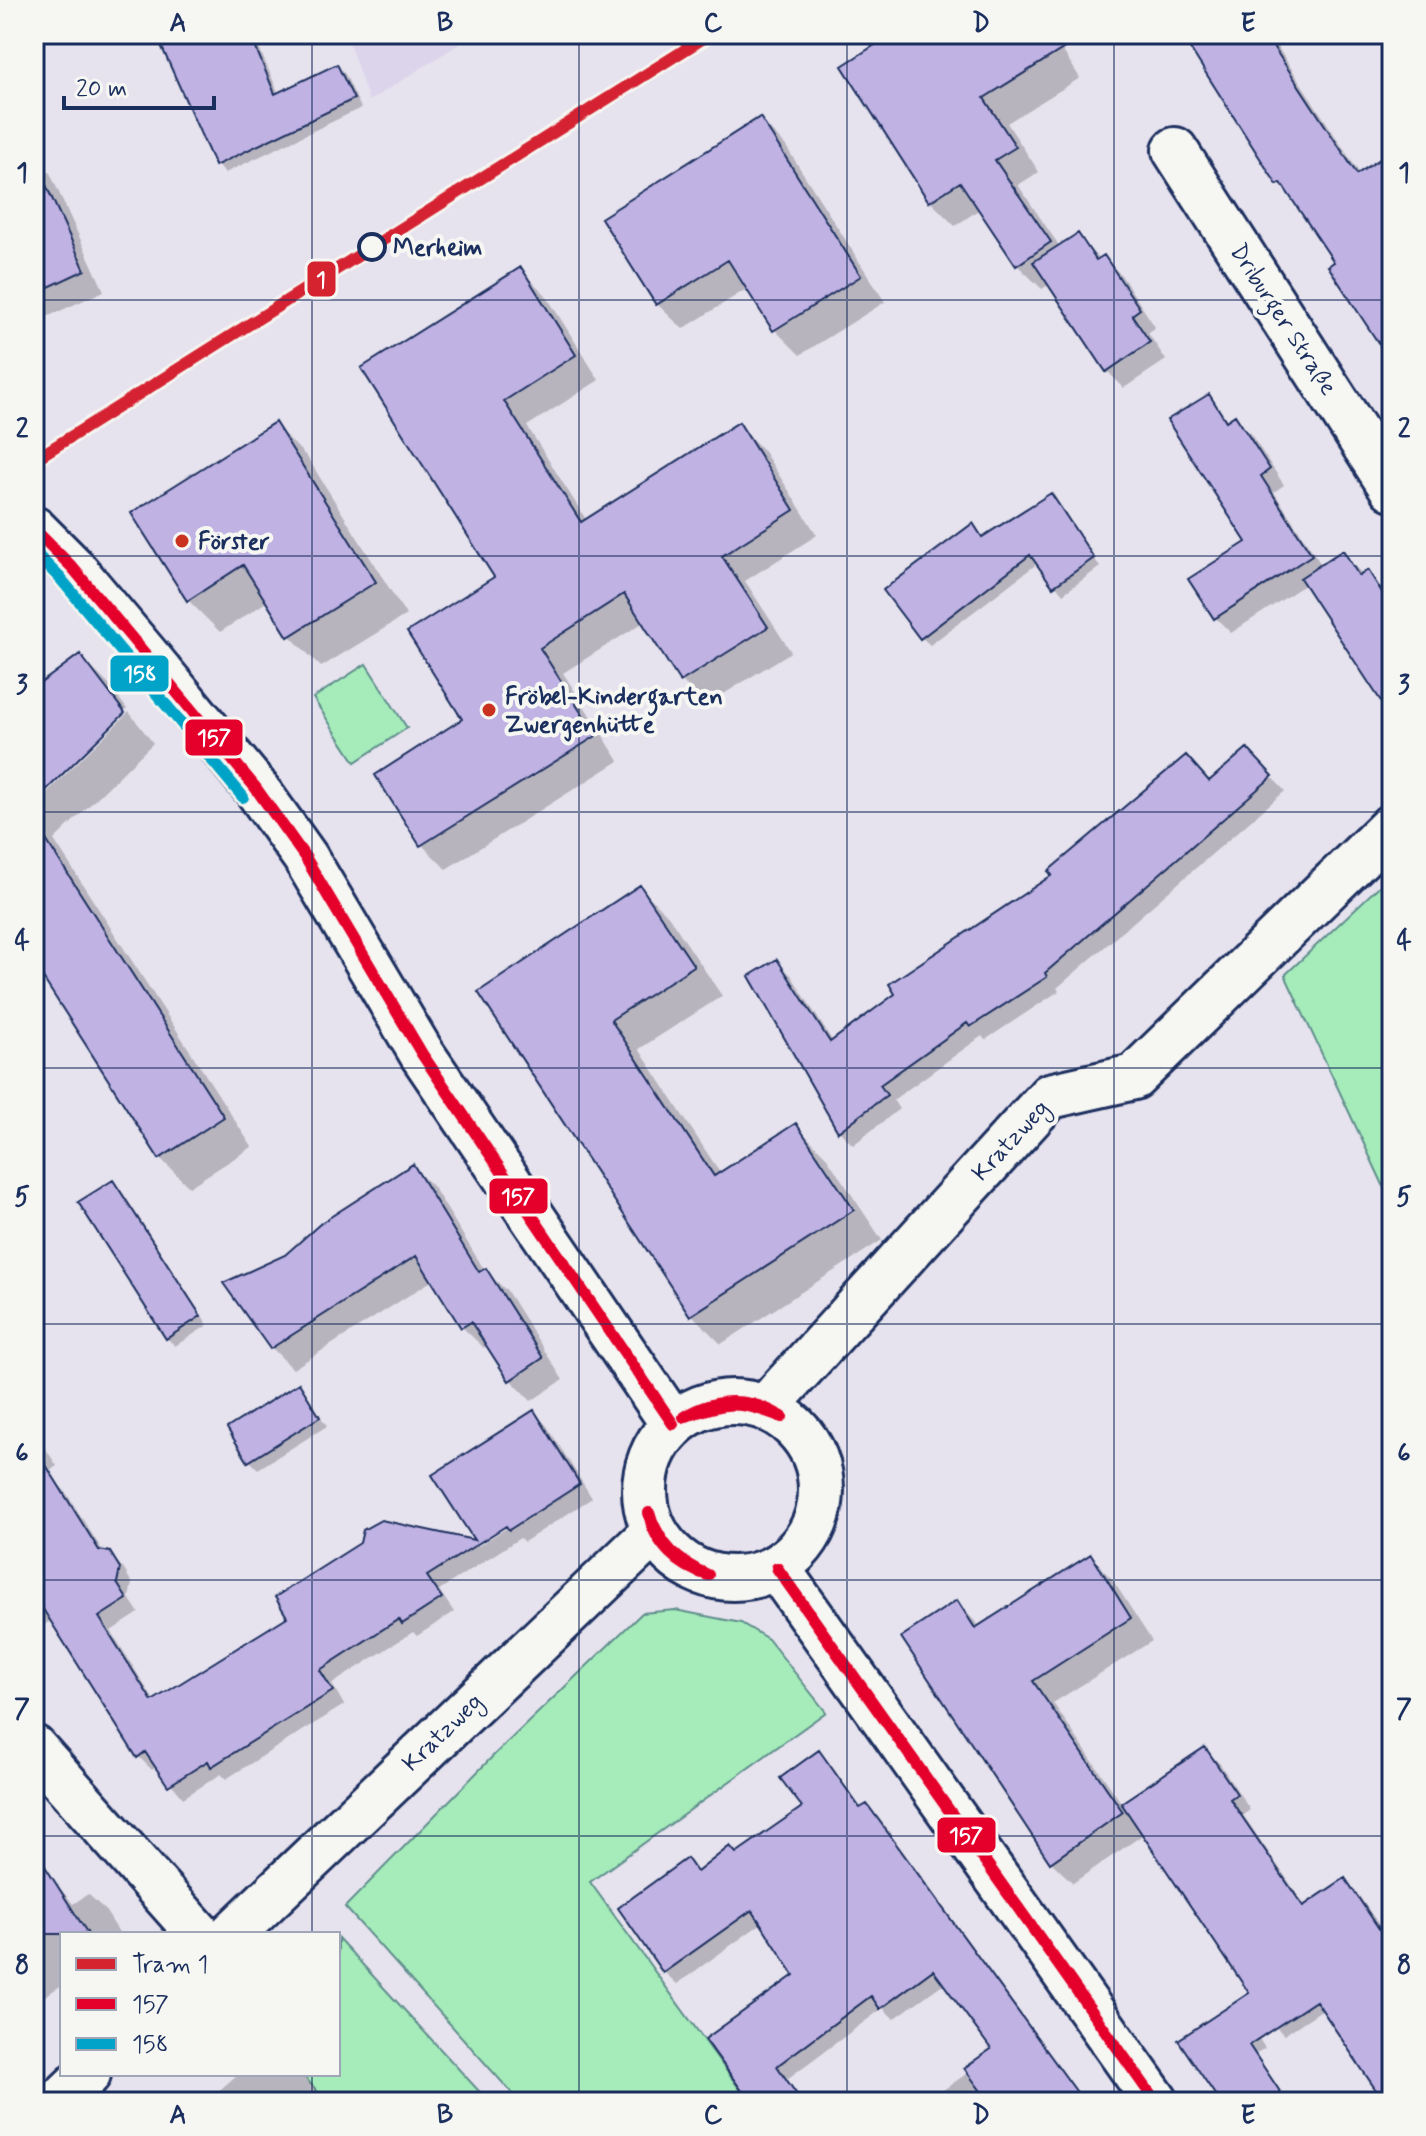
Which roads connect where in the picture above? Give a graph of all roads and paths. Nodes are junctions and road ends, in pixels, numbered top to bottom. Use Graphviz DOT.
graph roads {
  1 [pos="1175,150"];
  2 [pos="1392,488"];
  3 [pos="34,529"];
  4 [pos="1392,826"];
  5 [pos="766,1407"];
  6 [pos="673,1424"];
  7 [pos="654,1532"];
  8 [pos="777,1568"];
  9 [pos="34,1748"];
  10 [pos="197,1932"];
  11 [pos="234,1932"];
  12 [pos="86,2076"];
  13 [pos="59,2102"];
  14 [pos="1156,2102"];
  1 -- 2 [label="street, Driburger Straße"];
  3 -- 6 [label="street"];
  4 -- 5 [label="street, Kratzweg"];
  5 -- 6 [label="street"];
  5 -- 8 [label="street"];
  6 -- 7 [label="street"];
  7 -- 8 [label="street"];
  7 -- 11 [label="street, Kratzweg"];
  8 -- 14 [label="street"];
  9 -- 10 [label="street"];
  12 -- 13 [label="street"];
}
